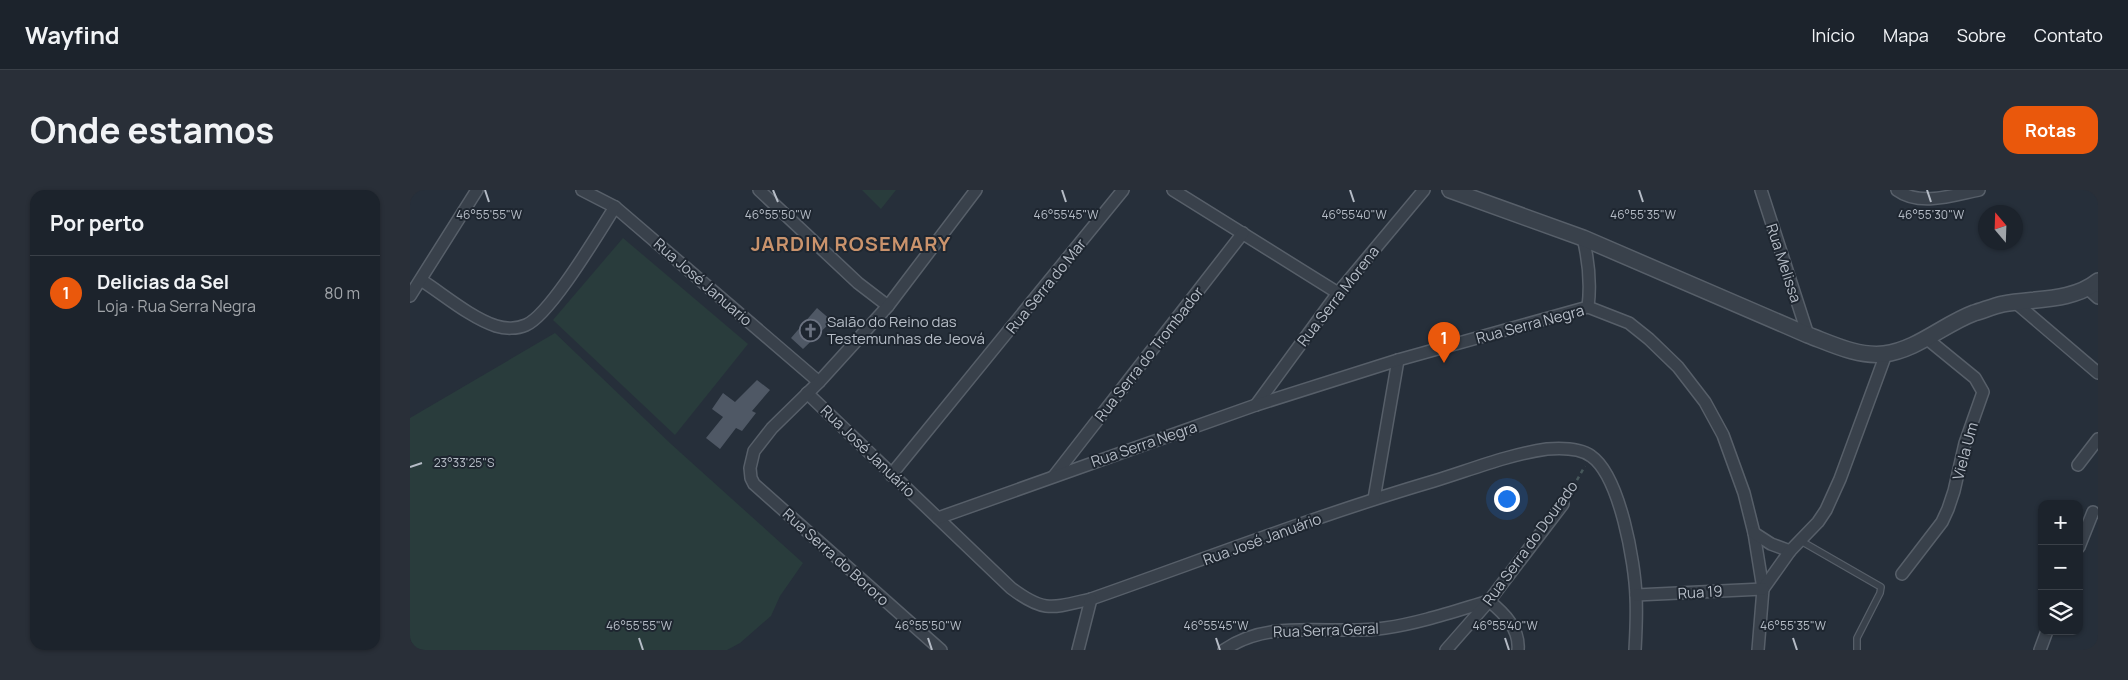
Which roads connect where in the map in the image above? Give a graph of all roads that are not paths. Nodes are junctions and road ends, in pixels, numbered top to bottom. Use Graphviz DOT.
graph roads {
  1 [pos="477,190"];
  2 [pos="582,190"];
  3 [pos="759,190"];
  4 [pos="976,190"];
  5 [pos="1123,190"];
  6 [pos="1173,190"];
  7 [pos="1424,190"];
  8 [pos="1450,190"];
  9 [pos="1761,190"];
  10 [pos="1897,190"];
  11 [pos="1979,190"];
  12 [pos="615,207"];
  13 [pos="1243,233"];
  14 [pos="1583,238"];
  15 [pos="421,280"];
  16 [pos="2095,289"];
  17 [pos="1338,293"];
  18 [pos="410,296"];
  19 [pos="2016,302"];
  20 [pos="888,306"];
  21 [pos="1588,307"];
  22 [pos="1808,335"];
  23 [pos="1926,338"];
  24 [pos="1886,354"];
  25 [pos="1398,360"];
  26 [pos="2098,372"];
  27 [pos="819,382"];
  28 [pos="807,393"];
  29 [pos="1256,405"];
  30 [pos="2098,439"];
  31 [pos="2078,465"];
  32 [pos="891,475"];
  33 [pos="1054,476"];
  34 [pos="1374,499"];
  35 [pos="1563,504"];
  36 [pos="2093,512"];
  37 [pos="938,518"];
  38 [pos="1754,533"];
  39 [pos="1800,541"];
  40 [pos="2080,545"];
  41 [pos="1790,552"];
  42 [pos="1902,574"];
  43 [pos="1763,589"];
  44 [pos="1636,595"];
  45 [pos="1091,599"];
  46 [pos="1489,601"];
  47 [pos="2046,635"];
  48 [pos="940,650"];
  49 [pos="1078,650"];
  50 [pos="1224,650"];
  51 [pos="1446,650"];
  52 [pos="1518,650"];
  53 [pos="1635,650"];
  54 [pos="1758,650"];
  55 [pos="1858,650"];
  56 [pos="2040,650"];
  1 -- 15 [label="street"];
  2 -- 12 [label="street, Rua José Januario"];
  3 -- 20 [label="street"];
  4 -- 20 [label="street"];
  5 -- 32 [label="street, Rua Serra do Mar"];
  6 -- 13 [label="street"];
  7 -- 17 [label="street, Rua Serra Morena"];
  8 -- 14 [label="street"];
  9 -- 22 [label="street, Rua Melissa"];
  10 -- 11 [label="street"];
  12 -- 15 [label="street"];
  12 -- 27 [label="street, Rua José Januario"];
  13 -- 17 [label="street"];
  13 -- 33 [label="street, Rua Serra do Trombador"];
  14 -- 21 [label="street"];
  14 -- 22 [label="street"];
  15 -- 18 [label="street"];
  16 -- 19 [label="street"];
  17 -- 29 [label="street, Rua Serra Morena"];
  19 -- 23 [label="street"];
  19 -- 26 [label="street"];
  20 -- 27 [label="street"];
  21 -- 25 [label="street, Rua Serra Negra"];
  21 -- 38 [label="street, Rua Serra Negra"];
  22 -- 24 [label="street"];
  23 -- 24 [label="street"];
  23 -- 42 [label="street, Viela Um"];
  24 -- 39 [label="street"];
  25 -- 29 [label="street, Rua Serra Negra"];
  25 -- 34 [label="street"];
  27 -- 28 [label="street"];
  28 -- 32 [label="street, Rua José Januário"];
  28 -- 48 [label="street, Rua Serra do Bororo"];
  29 -- 33 [label="street, Rua Serra Negra"];
  30 -- 31 [label="street"];
  32 -- 37 [label="street, Rua José Januário"];
  33 -- 37 [label="street, Rua Serra Negra"];
  34 -- 44 [label="street, Rua José Januário"];
  34 -- 45 [label="street, Rua José Januário"];
  35 -- 46 [label="street, Rua Serra do Dourado"];
  36 -- 40 [label="street"];
  37 -- 45 [label="street, Rua José Januário"];
  38 -- 41 [label="street"];
  38 -- 43 [label="street, Rua Serra Negra"];
  39 -- 41 [label="street"];
  39 -- 55 [label="lane"];
  41 -- 43 [label="street"];
  43 -- 44 [label="street, Rua 19"];
  43 -- 54 [label="street, Rua Serra Negra"];
  44 -- 53 [label="street"];
  45 -- 49 [label="street"];
  46 -- 50 [label="street, Rua Serra Geral"];
  46 -- 51 [label="street, Rua Serra do Dourado"];
  46 -- 52 [label="street"];
  47 -- 56 [label="street"];
}
